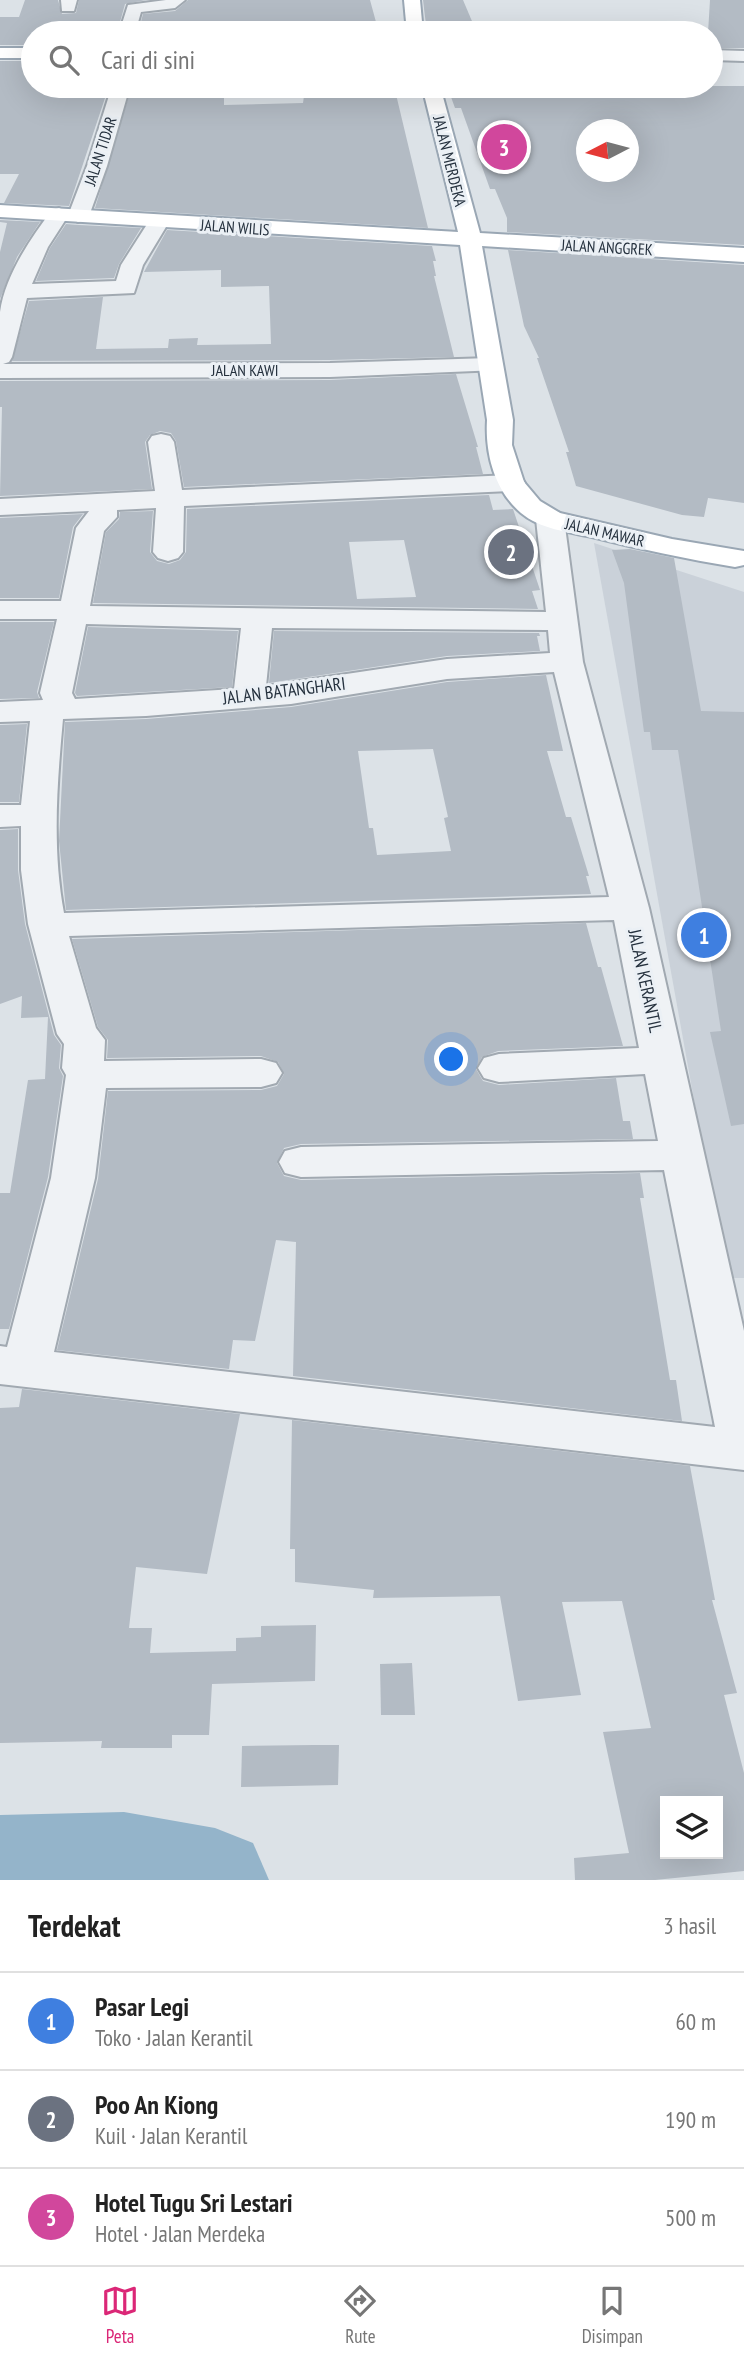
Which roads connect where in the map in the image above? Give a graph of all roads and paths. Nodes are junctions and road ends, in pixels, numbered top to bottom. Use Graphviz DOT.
graph roads {
  1 [pos="177,0"];
  2 [pos="412,0"];
  3 [pos="130,21"];
  4 [pos="415,21"];
  5 [pos="0,53"];
  6 [pos="21,53"];
  7 [pos="723,55"];
  8 [pos="744,55"];
  9 [pos="116,98"];
  10 [pos="434,98"];
  11 [pos="0,211"];
  12 [pos="69,215"];
  13 [pos="158,222"];
  14 [pos="470,237"];
  15 [pos="744,256"];
  16 [pos="10,300"];
  17 [pos="0,358"];
  18 [pos="490,365"];
  19 [pos="0,371"];
  20 [pos="500,420"];
  21 [pos="161,442"];
  22 [pos="511,483"];
  23 [pos="170,500"];
  24 [pos="554,501"];
  25 [pos="103,503"];
  26 [pos="0,507"];
  27 [pos="168,552"];
  28 [pos="739,559"];
  29 [pos="0,610"];
  30 [pos="73,613"];
  31 [pos="258,619"];
  32 [pos="562,621"];
  33 [pos="567,662"];
  34 [pos="249,697"];
  35 [pos="53,709"];
  36 [pos="0,712"];
  37 [pos="38,815"];
  38 [pos="0,816"];
  39 [pos="630,908"];
  40 [pos="48,925"];
  41 [pos="662,1060"];
  42 [pos="499,1068"];
  43 [pos="261,1073"];
  44 [pos="87,1075"];
  45 [pos="682,1155"];
  46 [pos="301,1162"];
  47 [pos="13,1367"];
  48 [pos="744,1443"];
  49 [pos="744,1450"];
  1 -- 3 [label="street"];
  2 -- 4 [label="main road"];
  5 -- 6 [label="main road"];
  7 -- 8 [label="street"];
  9 -- 12 [label="street, JALAN TIDAR"];
  10 -- 14 [label="main road, JALAN MERDEKA"];
  11 -- 12 [label="main road, JALAN WILIS"];
  12 -- 13 [label="main road, JALAN WILIS"];
  12 -- 16 [label="street, JALAN TIDAR"];
  13 -- 14 [label="main road, JALAN WILIS"];
  13 -- 16 [label="street"];
  14 -- 15 [label="main road, JALAN ANGGREK"];
  14 -- 18 [label="main road, JALAN MAWAR"];
  16 -- 17 [label="street, JALAN TIDAR"];
  18 -- 19 [label="street, JALAN KAWI"];
  18 -- 20 [label="main road, JALAN MAWAR"];
  20 -- 22 [label="main road, JALAN MAWAR"];
  20 -- 24 [label="main road, JALAN MAWAR"];
  21 -- 23 [label="street"];
  22 -- 23 [label="street"];
  22 -- 24 [label="main road, JALAN MAWAR"];
  23 -- 25 [label="street"];
  23 -- 27 [label="street"];
  24 -- 28 [label="main road, JALAN MAWAR"];
  24 -- 32 [label="street, JALAN KERANTIL"];
  25 -- 26 [label="street"];
  25 -- 30 [label="street"];
  29 -- 30 [label="street"];
  30 -- 31 [label="street"];
  30 -- 35 [label="street"];
  31 -- 32 [label="street"];
  31 -- 34 [label="street"];
  32 -- 33 [label="street, JALAN KERANTIL"];
  33 -- 34 [label="street, JALAN BATANGHARI"];
  33 -- 39 [label="street, JALAN KERANTIL"];
  34 -- 35 [label="street, JALAN BATANGHARI"];
  35 -- 36 [label="street, JALAN BATANGHARI"];
  35 -- 37 [label="street"];
  37 -- 38 [label="street"];
  37 -- 40 [label="street"];
  39 -- 40 [label="street"];
  39 -- 41 [label="street, JALAN KERANTIL"];
  40 -- 44 [label="street"];
  41 -- 42 [label="street"];
  41 -- 45 [label="street, JALAN KERANTIL"];
  43 -- 44 [label="street"];
  44 -- 47 [label="street"];
  45 -- 46 [label="street"];
  45 -- 48 [label="street, JALAN KERANTIL"];
  47 -- 49 [label="street"];
}
